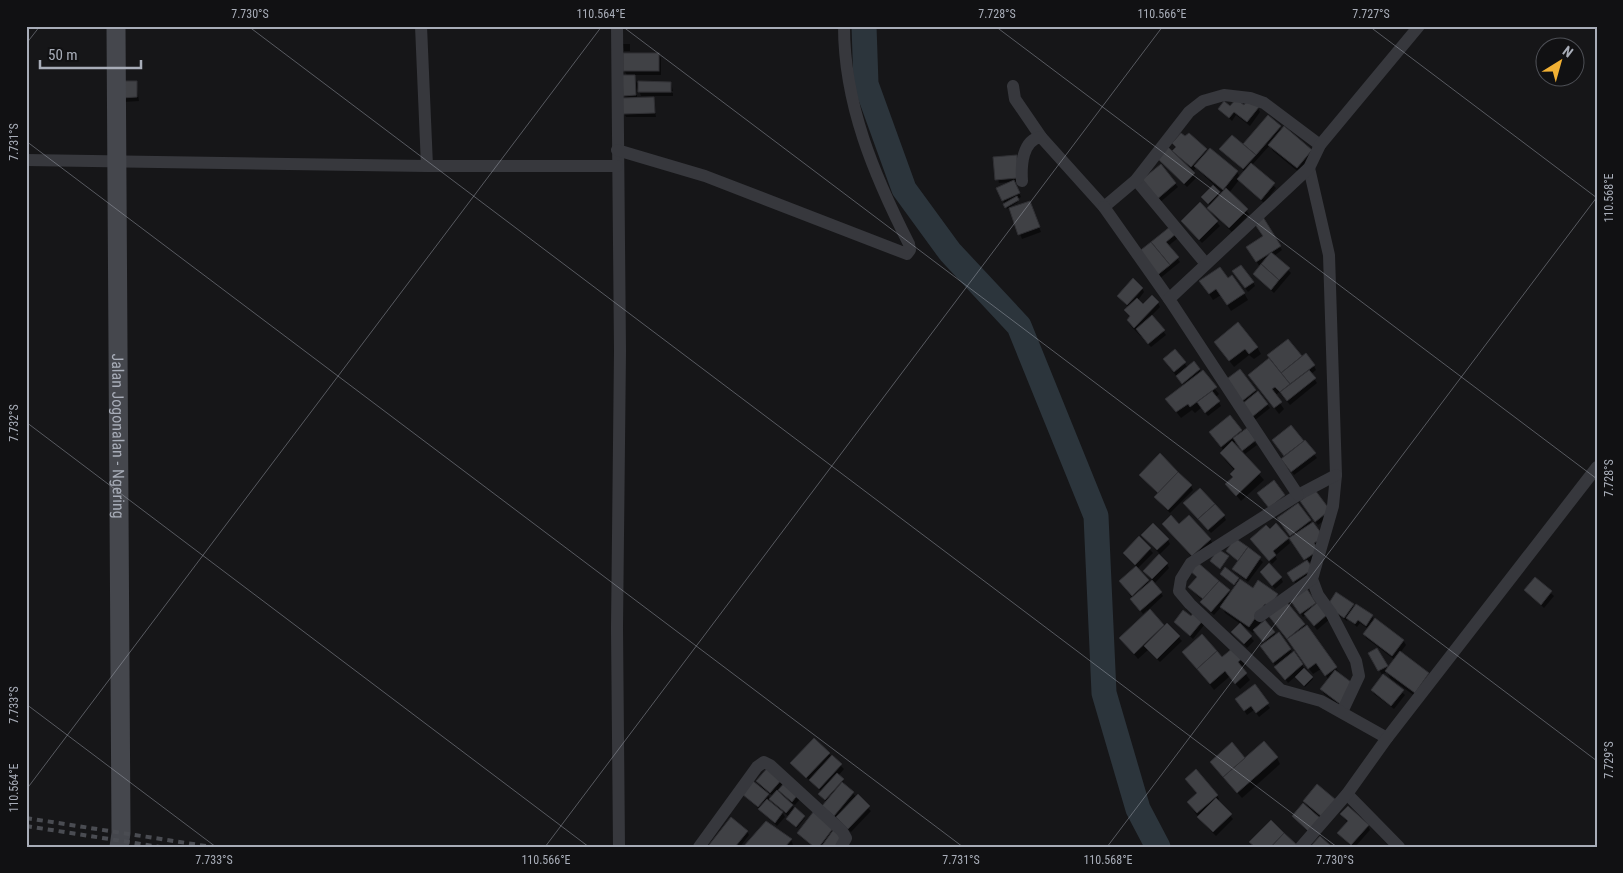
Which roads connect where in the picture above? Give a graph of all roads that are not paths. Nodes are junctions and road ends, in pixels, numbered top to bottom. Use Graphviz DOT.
graph roads {
  1 [pos="116,26"];
  2 [pos="421,26"];
  3 [pos="617,26"];
  4 [pos="844,26"];
  5 [pos="1419,26"];
  6 [pos="1013,86"];
  7 [pos="1041,137"];
  8 [pos="1320,145"];
  9 [pos="617,150"];
  10 [pos="26,160"];
  11 [pos="116,160"];
  12 [pos="427,166"];
  13 [pos="617,166"];
  14 [pos="1309,168"];
  15 [pos="1136,180"];
  16 [pos="1022,181"];
  17 [pos="1104,208"];
  18 [pos="1206,264"];
  19 [pos="1169,299"];
  20 [pos="1597,467"];
  21 [pos="1336,475"];
  22 [pos="1298,495"];
  23 [pos="1312,579"];
  24 [pos="1260,616"];
  25 [pos="1342,712"];
  26 [pos="1388,738"];
  27 [pos="1347,794"];
  28 [pos="119,847"];
  29 [pos="619,847"];
  30 [pos="699,847"];
  31 [pos="841,847"];
  32 [pos="1301,847"];
  33 [pos="1399,847"];
  1 -- 11 [label="main road, Jalan Jogonalan - Ngering"];
  2 -- 12 [label="street"];
  3 -- 9 [label="street"];
  4 -- 9 [label="street"];
  5 -- 8 [label="street"];
  6 -- 7 [label="street"];
  7 -- 16 [label="street"];
  7 -- 17 [label="street"];
  8 -- 14 [label="street"];
  8 -- 15 [label="street"];
  9 -- 13 [label="street"];
  10 -- 11 [label="street"];
  11 -- 12 [label="street"];
  11 -- 28 [label="main road, Jalan Jogonalan - Ngering"];
  12 -- 13 [label="street"];
  13 -- 29 [label="street"];
  14 -- 18 [label="street"];
  14 -- 21 [label="street"];
  15 -- 17 [label="street"];
  15 -- 18 [label="street"];
  17 -- 19 [label="street"];
  18 -- 19 [label="street"];
  19 -- 22 [label="street"];
  20 -- 26 [label="street"];
  21 -- 22 [label="street"];
  21 -- 23 [label="street"];
  22 -- 25 [label="street"];
  23 -- 24 [label="street"];
  23 -- 25 [label="street"];
  25 -- 26 [label="street"];
  26 -- 27 [label="street"];
  27 -- 32 [label="street"];
  27 -- 33 [label="street"];
  30 -- 31 [label="street"];
}
